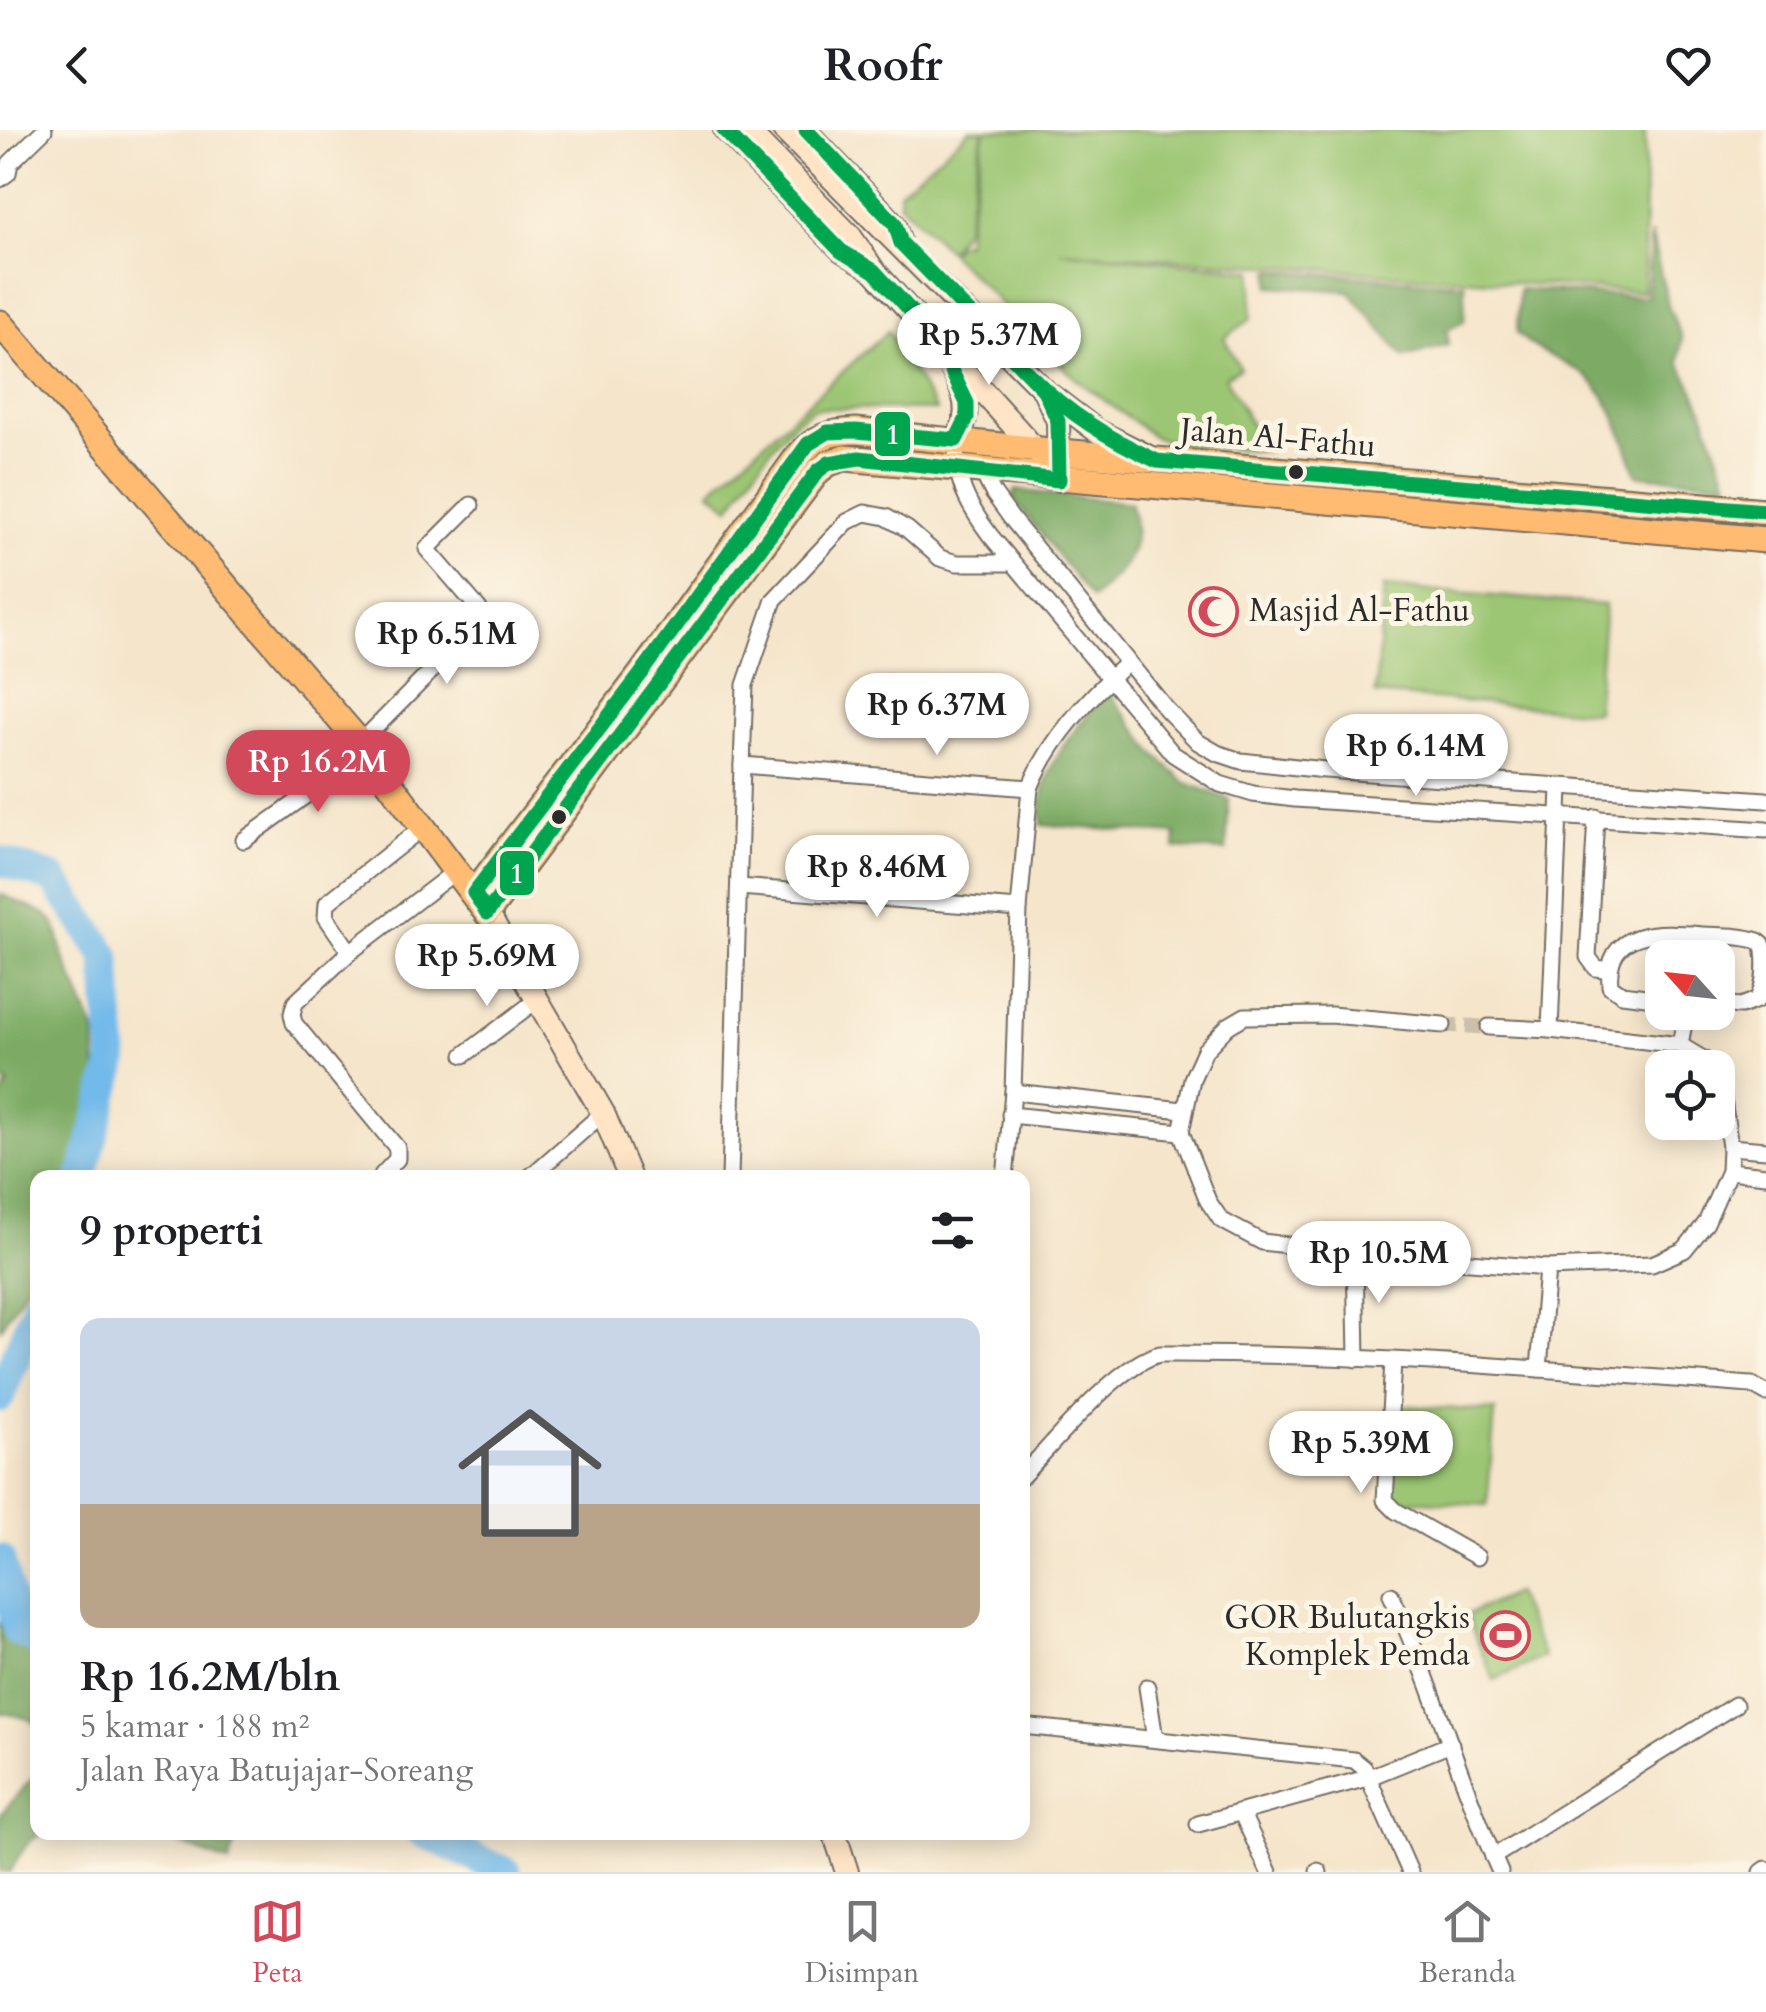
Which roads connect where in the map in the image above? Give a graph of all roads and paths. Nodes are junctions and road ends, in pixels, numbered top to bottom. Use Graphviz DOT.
graph roads {
  1 [pos="44,130"];
  2 [pos="724,130"];
  3 [pos="746,130"];
  4 [pos="784,130"];
  5 [pos="806,130"];
  6 [pos="0,179"];
  7 [pos="900,244"];
  8 [pos="874,271"];
  9 [pos="3,333"];
  10 [pos="935,337"];
  11 [pos="1044,390"];
  12 [pos="964,441"];
  13 [pos="1048,451"];
  14 [pos="1157,461"];
  15 [pos="968,469"];
  16 [pos="1059,480"];
  17 [pos="1404,481"];
  18 [pos="1648,500"];
  19 [pos="471,505"];
  20 [pos="1402,509"];
  21 [pos="1766,511"];
  22 [pos="1646,530"];
  23 [pos="1766,540"];
  24 [pos="1011,563"];
  25 [pos="1127,663"];
  26 [pos="1109,678"];
  27 [pos="649,681"];
  28 [pos="363,748"];
  29 [pos="742,765"];
  30 [pos="1030,788"];
  31 [pos="1560,788"];
  32 [pos="1766,800"];
  33 [pos="1558,814"];
  34 [pos="1596,817"];
  35 [pos="424,828"];
  36 [pos="1766,830"];
  37 [pos="244,840"];
  38 [pos="457,870"];
  39 [pos="740,886"];
  40 [pos="480,903"];
  41 [pos="1019,909"];
  42 [pos="1692,934"];
  43 [pos="1692,940"];
  44 [pos="350,952"];
  45 [pos="1610,970"];
  46 [pos="1645,996"];
  47 [pos="538,999"];
  48 [pos="1735,1005"];
  49 [pos="1443,1026"];
  50 [pos="1489,1027"];
  51 [pos="1550,1030"];
  52 [pos="1683,1030"];
  53 [pos="1680,1045"];
  54 [pos="1688,1050"];
  55 [pos="464,1055"];
  56 [pos="1013,1092"];
  57 [pos="1183,1110"];
  58 [pos="602,1113"];
  59 [pos="1010,1115"];
  60 [pos="1181,1132"];
  61 [pos="1729,1140"];
  62 [pos="1730,1147"];
  63 [pos="1766,1150"];
  64 [pos="387,1170"];
  65 [pos="538,1170"];
  66 [pos="627,1170"];
  67 [pos="730,1170"];
  68 [pos="1006,1170"];
  69 [pos="1729,1171"];
  70 [pos="1766,1175"];
  71 [pos="1355,1253"];
  72 [pos="1547,1268"];
  73 [pos="1357,1360"];
  74 [pos="1392,1360"];
  75 [pos="1540,1368"];
  76 [pos="1766,1393"];
  77 [pos="1030,1468"];
  78 [pos="1477,1556"];
  79 [pos="1391,1594"];
  80 [pos="1146,1687"];
  81 [pos="1736,1705"];
  82 [pos="1030,1727"];
  83 [pos="1155,1739"];
  84 [pos="1451,1744"];
  85 [pos="1368,1778"];
  86 [pos="1241,1812"];
  87 [pos="1198,1824"];
  88 [pos="836,1840"];
  89 [pos="1496,1865"];
  90 [pos="846,1872"];
  91 [pos="1268,1872"];
  92 [pos="1410,1872"];
  1 -- 6 [label="street"];
  2 -- 8 [label="street"];
  3 -- 8 [label="main road"];
  4 -- 7 [label="main road"];
  5 -- 7 [label="street"];
  7 -- 11 [label="main road"];
  8 -- 10 [label="main road"];
  9 -- 28 [label="highway"];
  10 -- 12 [label="main road"];
  10 -- 13 [label="main road"];
  11 -- 13 [label="main road"];
  11 -- 14 [label="main road"];
  12 -- 13 [label="highway, Jalan Al-Fathu"];
  12 -- 15 [label="street"];
  12 -- 15 [label="street"];
  12 -- 27 [label="highway, Jalan Al-Fathu"];
  13 -- 14 [label="highway, Jalan Al-Fathu"];
  13 -- 16 [label="main road"];
  14 -- 17 [label="highway, Jalan Al-Fathu"];
  15 -- 16 [label="highway, Jalan Al-Fathu"];
  15 -- 24 [label="street"];
  15 -- 25 [label="street"];
  15 -- 27 [label="highway, Jalan Al-Fathu"];
  16 -- 20 [label="highway, Jalan Al-Fathu"];
  17 -- 18 [label="highway, Jalan Al-Fathu"];
  17 -- 20 [label="highway"];
  18 -- 21 [label="highway, Jalan Al-Fathu"];
  18 -- 22 [label="highway"];
  19 -- 28 [label="street"];
  20 -- 22 [label="highway, Jalan Al-Fathu"];
  22 -- 23 [label="highway, Jalan Al-Fathu"];
  24 -- 26 [label="street"];
  24 -- 29 [label="street"];
  25 -- 26 [label="street"];
  25 -- 31 [label="street"];
  26 -- 30 [label="street"];
  26 -- 33 [label="street"];
  27 -- 40 [label="highway, Jalan Al-Fathu"];
  28 -- 35 [label="highway"];
  28 -- 37 [label="street"];
  29 -- 30 [label="street"];
  29 -- 39 [label="street"];
  30 -- 41 [label="street"];
  31 -- 32 [label="street"];
  31 -- 33 [label="street"];
  33 -- 34 [label="street"];
  33 -- 51 [label="street"];
  34 -- 36 [label="street"];
  34 -- 45 [label="street"];
  35 -- 38 [label="highway"];
  35 -- 44 [label="street"];
  38 -- 40 [label="highway"];
  38 -- 44 [label="street"];
  39 -- 41 [label="street"];
  39 -- 67 [label="street"];
  40 -- 47 [label="main road"];
  41 -- 56 [label="street"];
  42 -- 43 [label="street"];
  42 -- 45 [label="street"];
  42 -- 48 [label="street"];
  44 -- 64 [label="street"];
  45 -- 46 [label="street"];
  47 -- 55 [label="street"];
  47 -- 58 [label="main road"];
  49 -- 57 [label="street"];
  50 -- 51 [label="street"];
  51 -- 53 [label="street"];
  52 -- 53 [label="street"];
  53 -- 54 [label="street"];
  56 -- 57 [label="street"];
  56 -- 59 [label="street"];
  57 -- 60 [label="street"];
  58 -- 65 [label="street"];
  58 -- 66 [label="main road"];
  59 -- 60 [label="street"];
  59 -- 68 [label="street"];
  60 -- 71 [label="street"];
  61 -- 62 [label="street"];
  62 -- 63 [label="street"];
  62 -- 69 [label="street"];
  69 -- 70 [label="street"];
  69 -- 72 [label="street"];
  71 -- 72 [label="street"];
  71 -- 73 [label="street"];
  72 -- 75 [label="street"];
  73 -- 74 [label="street"];
  73 -- 77 [label="street"];
  74 -- 75 [label="street"];
  74 -- 78 [label="street"];
  75 -- 76 [label="street"];
  79 -- 84 [label="street"];
  80 -- 83 [label="street"];
  81 -- 89 [label="street"];
  82 -- 83 [label="street"];
  83 -- 85 [label="street"];
  84 -- 85 [label="street"];
  84 -- 89 [label="street"];
  85 -- 86 [label="street"];
  85 -- 92 [label="street"];
  86 -- 87 [label="street"];
  86 -- 91 [label="street"];
  88 -- 90 [label="main road"];
}
